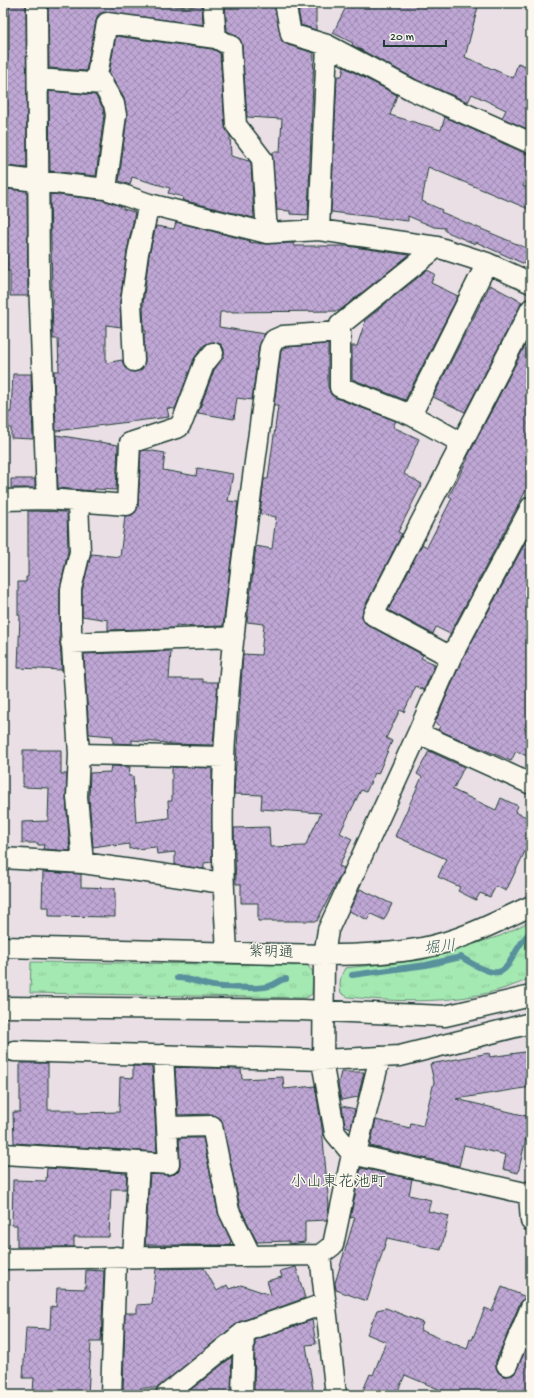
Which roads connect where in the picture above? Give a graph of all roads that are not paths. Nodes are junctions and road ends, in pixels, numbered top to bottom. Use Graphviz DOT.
graph roads {
  1 [pos="37,3"];
  2 [pos="212,3"];
  3 [pos="286,3"];
  4 [pos="216,38"];
  5 [pos="326,46"];
  6 [pos="38,79"];
  7 [pos="102,84"];
  8 [pos="531,143"];
  9 [pos="3,177"];
  10 [pos="37,181"];
  11 [pos="106,188"];
  12 [pos="149,204"];
  13 [pos="319,230"];
  14 [pos="267,233"];
  15 [pos="437,247"];
  16 [pos="487,264"];
  17 [pos="531,283"];
  18 [pos="531,309"];
  19 [pos="340,332"];
  20 [pos="213,353"];
  21 [pos="134,361"];
  22 [pos="411,414"];
  23 [pos="462,443"];
  24 [pos="46,499"];
  25 [pos="3,500"];
  26 [pos="78,501"];
  27 [pos="531,507"];
  28 [pos="234,637"];
  29 [pos="72,643"];
  30 [pos="451,657"];
  31 [pos="418,733"];
  32 [pos="79,754"];
  33 [pos="224,757"];
  34 [pos="531,784"];
  35 [pos="3,858"];
  36 [pos="84,863"];
  37 [pos="222,883"];
  38 [pos="531,906"];
  39 [pos="3,947"];
  40 [pos="227,952"];
  41 [pos="324,955"];
  42 [pos="531,996"];
  43 [pos="3,1007"];
  44 [pos="325,1011"];
  45 [pos="531,1023"];
  46 [pos="14,1051"];
  47 [pos="163,1055"];
  48 [pos="380,1057"];
  49 [pos="323,1060"];
  50 [pos="167,1127"];
  51 [pos="3,1154"];
  52 [pos="352,1154"];
  53 [pos="139,1162"];
  54 [pos="530,1192"];
  55 [pos="531,1221"];
  56 [pos="251,1256"];
  57 [pos="320,1256"];
  58 [pos="124,1257"];
  59 [pos="3,1259"];
  60 [pos="326,1303"];
  61 [pos="531,1307"];
  62 [pos="244,1332"];
  63 [pos="507,1364"];
  64 [pos="111,1395"];
  65 [pos="166,1395"];
  66 [pos="242,1395"];
  67 [pos="336,1395"];
  1 -- 6 [label="street"];
  2 -- 4 [label="street"];
  3 -- 5 [label="street"];
  4 -- 7 [label="street"];
  4 -- 14 [label="street"];
  5 -- 8 [label="street"];
  5 -- 13 [label="street"];
  6 -- 7 [label="street"];
  6 -- 10 [label="street"];
  7 -- 11 [label="street"];
  9 -- 10 [label="street"];
  10 -- 11 [label="street"];
  10 -- 24 [label="street"];
  11 -- 12 [label="street"];
  12 -- 14 [label="street"];
  12 -- 21 [label="street"];
  13 -- 14 [label="street"];
  13 -- 15 [label="street"];
  15 -- 16 [label="street"];
  15 -- 19 [label="street"];
  16 -- 17 [label="street"];
  16 -- 22 [label="street"];
  18 -- 23 [label="street"];
  19 -- 22 [label="street"];
  19 -- 28 [label="street"];
  20 -- 26 [label="street"];
  22 -- 23 [label="street"];
  23 -- 30 [label="street"];
  24 -- 25 [label="street"];
  24 -- 26 [label="street"];
  26 -- 29 [label="street"];
  27 -- 30 [label="street"];
  28 -- 29 [label="street"];
  28 -- 33 [label="street"];
  29 -- 32 [label="street"];
  30 -- 31 [label="street"];
  31 -- 34 [label="street"];
  31 -- 41 [label="street"];
  32 -- 33 [label="street"];
  32 -- 36 [label="street"];
  33 -- 37 [label="street"];
  35 -- 36 [label="street"];
  36 -- 37 [label="street"];
  37 -- 40 [label="street"];
  38 -- 41 [label="street, 紫明通"];
  39 -- 40 [label="street, 紫明通"];
  40 -- 41 [label="street, 紫明通"];
  41 -- 44 [label="street"];
  42 -- 44 [label="street"];
  43 -- 44 [label="street"];
  44 -- 49 [label="street"];
  45 -- 48 [label="street"];
  46 -- 47 [label="street"];
  47 -- 49 [label="street"];
  47 -- 50 [label="street"];
  48 -- 49 [label="street"];
  48 -- 52 [label="street"];
  49 -- 52 [label="street"];
  50 -- 53 [label="street"];
  50 -- 56 [label="street"];
  51 -- 53 [label="street"];
  52 -- 54 [label="street"];
  52 -- 57 [label="street"];
  53 -- 58 [label="street"];
  54 -- 55 [label="street"];
  56 -- 57 [label="street"];
  56 -- 58 [label="street"];
  57 -- 60 [label="street"];
  58 -- 59 [label="street"];
  58 -- 64 [label="street"];
  60 -- 62 [label="street"];
  60 -- 67 [label="street"];
  61 -- 63 [label="street"];
  62 -- 65 [label="street"];
  62 -- 66 [label="street"];
}
